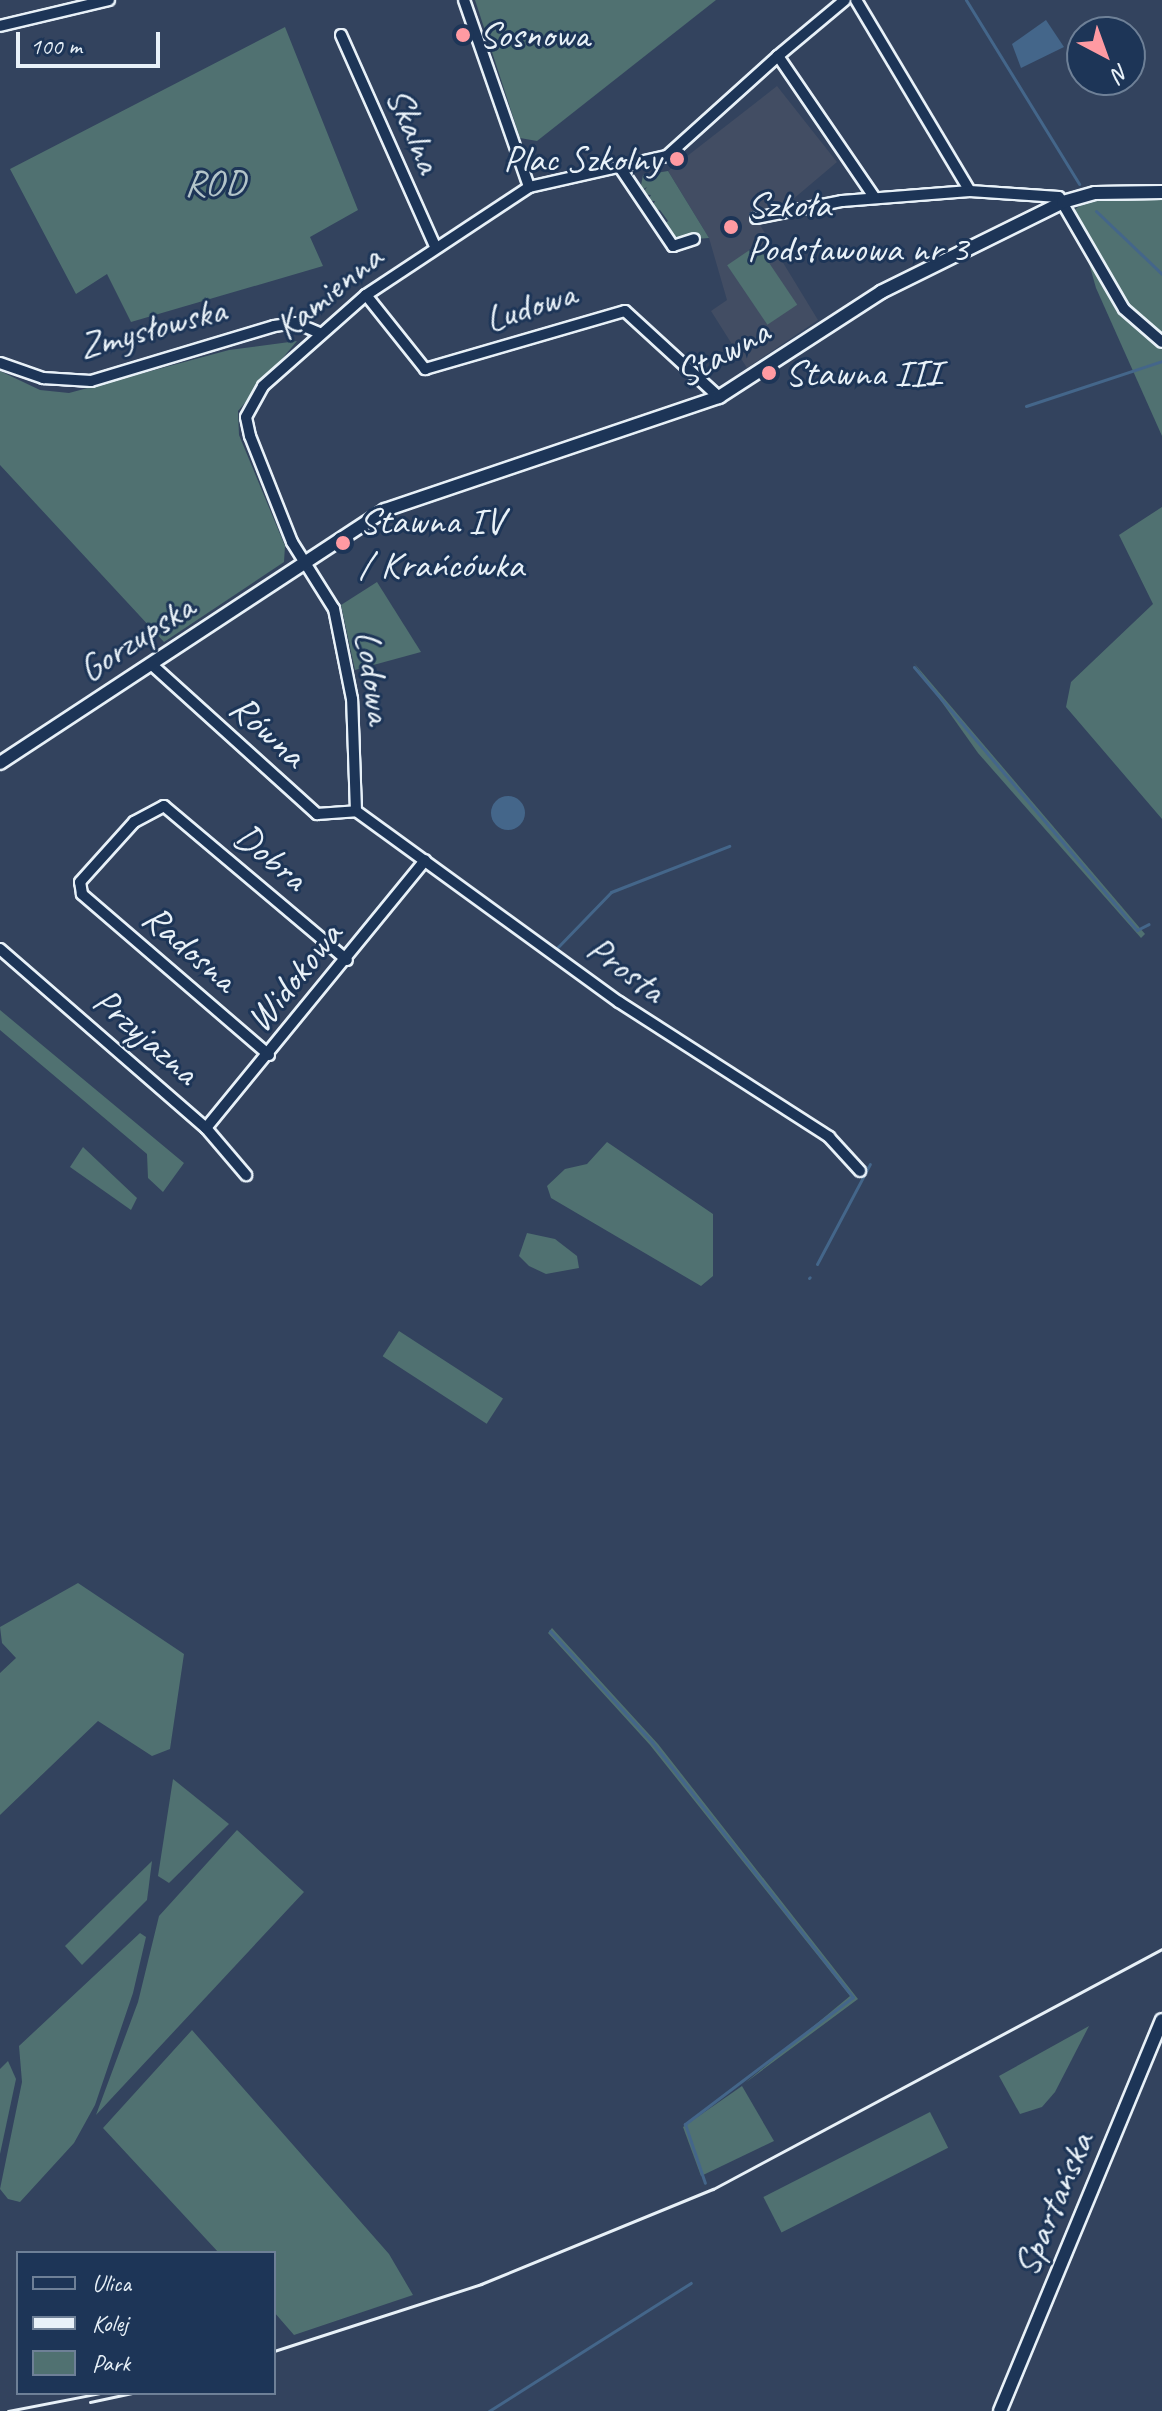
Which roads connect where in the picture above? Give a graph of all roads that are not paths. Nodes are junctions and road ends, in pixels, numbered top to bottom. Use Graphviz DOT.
graph roads {
  1 [pos="109,0"];
  2 [pos="464,0"];
  3 [pos="845,0"];
  4 [pos="856,0"];
  5 [pos="0,26"];
  6 [pos="341,35"];
  7 [pos="778,56"];
  8 [pos="621,169"];
  9 [pos="529,187"];
  10 [pos="970,191"];
  11 [pos="1162,192"];
  12 [pos="875,198"];
  13 [pos="1063,202"];
  14 [pos="756,218"];
  15 [pos="694,239"];
  16 [pos="436,248"];
  17 [pos="366,295"];
  18 [pos="319,333"];
  19 [pos="1162,342"];
  20 [pos="0,363"];
  21 [pos="719,397"];
  22 [pos="303,561"];
  23 [pos="151,664"];
  24 [pos="0,763"];
  25 [pos="356,811"];
  26 [pos="425,860"];
  27 [pos="80,882"];
  28 [pos="0,949"];
  29 [pos="347,960"];
  30 [pos="269,1055"];
  31 [pos="206,1128"];
  32 [pos="860,1171"];
  33 [pos="246,1175"];
  34 [pos="1162,2020"];
  35 [pos="1000,2411"];
  1 -- 5 [label="street"];
  2 -- 9 [label="street"];
  3 -- 7 [label="street, Kamienna"];
  4 -- 10 [label="street"];
  6 -- 16 [label="street, Skalna"];
  7 -- 8 [label="street, Kamienna"];
  7 -- 12 [label="street"];
  8 -- 9 [label="street, Kamienna"];
  8 -- 15 [label="street"];
  9 -- 16 [label="street, Kamienna"];
  10 -- 12 [label="street"];
  10 -- 13 [label="street"];
  11 -- 13 [label="street, Stawna"];
  12 -- 14 [label="street"];
  13 -- 19 [label="street"];
  13 -- 21 [label="street, Stawna"];
  16 -- 17 [label="street, Kamienna"];
  17 -- 18 [label="street, Kamienna"];
  17 -- 21 [label="street, Ludowa"];
  18 -- 20 [label="street, Zmysłowska"];
  18 -- 22 [label="street, Kamienna"];
  21 -- 22 [label="street, Stawna"];
  22 -- 23 [label="street, Gorzupska"];
  22 -- 25 [label="street, Lodowa"];
  23 -- 24 [label="street, Gorzupska"];
  23 -- 25 [label="street, Równa"];
  25 -- 26 [label="street, Prosta"];
  26 -- 29 [label="street, Widokowa"];
  26 -- 32 [label="street, Prosta"];
  27 -- 29 [label="street, Dobra"];
  27 -- 30 [label="street, Radosna"];
  28 -- 31 [label="street, Przyjazna"];
  29 -- 30 [label="street, Widokowa"];
  30 -- 31 [label="street, Widokowa"];
  31 -- 33 [label="street, Przyjazna"];
  34 -- 35 [label="street, Spartańska"];
}
